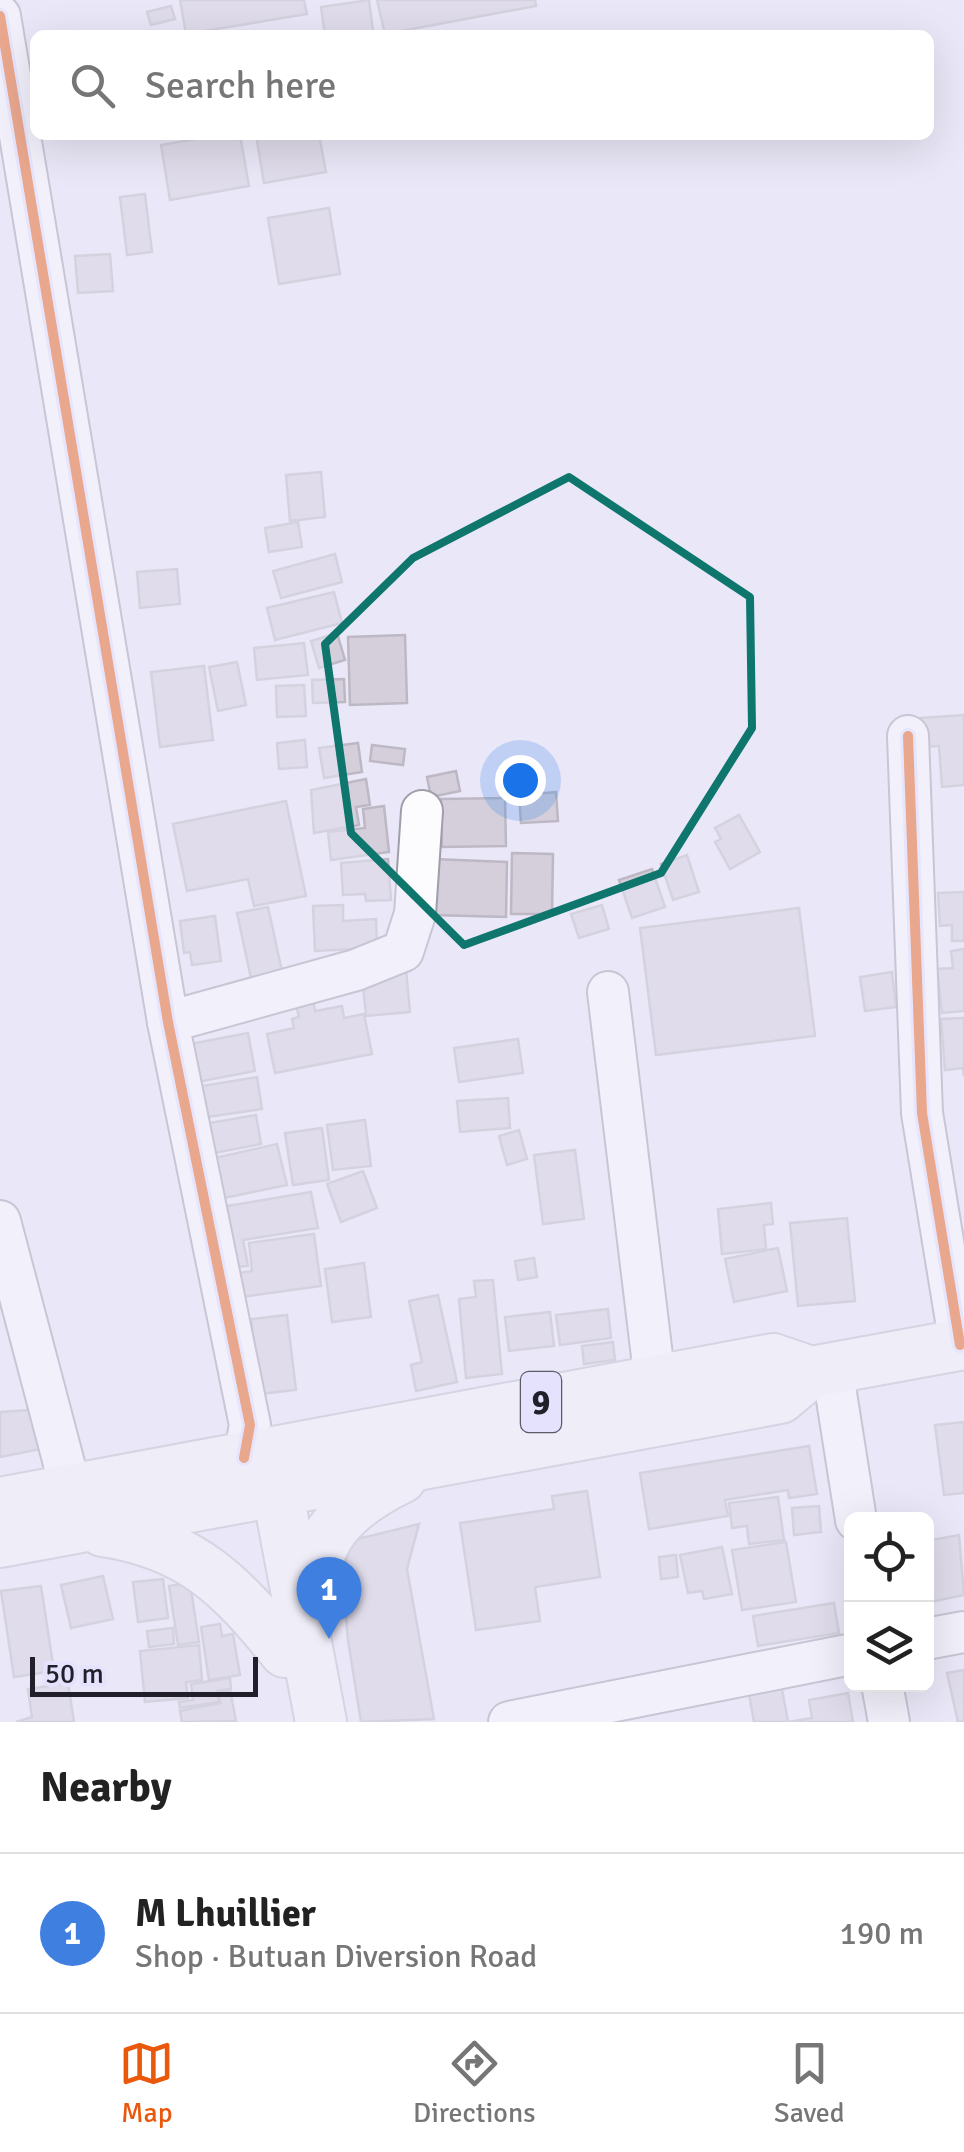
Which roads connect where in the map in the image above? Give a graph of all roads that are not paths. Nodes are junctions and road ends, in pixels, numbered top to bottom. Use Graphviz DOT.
graph roads {
  1 [pos="0,16"];
  2 [pos="908,736"];
  3 [pos="422,811"];
  4 [pos="608,992"];
  5 [pos="168,1022"];
  6 [pos="0,1221"];
  7 [pos="962,1345"];
  8 [pos="821,1370"];
  9 [pos="655,1381"];
  10 [pos="436,1462"];
  11 [pos="259,1464"];
  12 [pos="0,1503"];
  13 [pos="75,1509"];
  14 [pos="854,1512"];
  15 [pos="0,1542"];
  16 [pos="964,1632"];
  17 [pos="294,1637"];
  18 [pos="934,1638"];
  19 [pos="844,1656"];
  20 [pos="883,1692"];
  21 [pos="643,1709"];
  22 [pos="296,1722"];
  23 [pos="321,1722"];
  24 [pos="509,1722"];
  25 [pos="889,1722"];
  1 -- 5 [label="street"];
  2 -- 7 [label="street"];
  3 -- 5 [label="street"];
  4 -- 9 [label="street"];
  5 -- 11 [label="street"];
  6 -- 13 [label="street"];
  7 -- 8 [label="main road, 9"];
  8 -- 9 [label="main road, 9"];
  8 -- 10 [label="main road, 9"];
  8 -- 14 [label="street"];
  9 -- 11 [label="main road, 9"];
  10 -- 11 [label="main road, 9"];
  10 -- 17 [label="main road"];
  11 -- 13 [label="main road, 9"];
  11 -- 17 [label="main road"];
  12 -- 13 [label="main road, 9"];
  13 -- 15 [label="main road, 9"];
  13 -- 17 [label="main road"];
  16 -- 18 [label="street"];
  17 -- 22 [label="main road"];
  17 -- 23 [label="main road"];
  19 -- 21 [label="street"];
  20 -- 25 [label="street"];
  21 -- 24 [label="street"];
}
